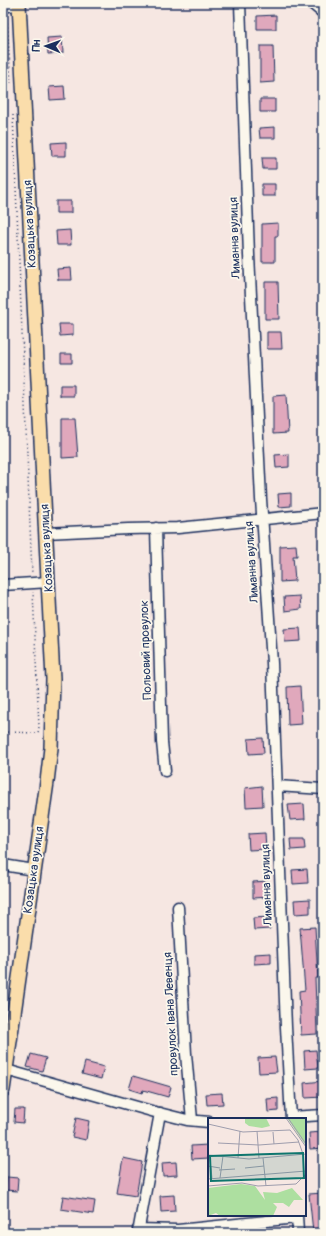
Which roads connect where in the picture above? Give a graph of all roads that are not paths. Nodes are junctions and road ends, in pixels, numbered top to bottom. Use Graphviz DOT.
graph roads {
  1 [pos="240,3"];
  2 [pos="311,3"];
  3 [pos="19,4"];
  4 [pos="3,8"];
  5 [pos="323,13"];
  6 [pos="323,513"];
  7 [pos="262,520"];
  8 [pos="156,528"];
  9 [pos="46,533"];
  10 [pos="49,582"];
  11 [pos="3,585"];
  12 [pos="165,772"];
  13 [pos="277,786"];
  14 [pos="323,790"];
  15 [pos="3,865"];
  16 [pos="34,870"];
  17 [pos="178,907"];
  18 [pos="6,1070"];
  19 [pos="3,1090"];
  20 [pos="160,1113"];
  21 [pos="323,1115"];
  22 [pos="291,1118"];
  23 [pos="192,1120"];
  24 [pos="208,1122"];
  25 [pos="297,1216"];
  26 [pos="138,1231"];
  27 [pos="298,1233"];
  1 -- 7 [label="street, Лиманна вулиця"];
  2 -- 5 [label="street"];
  3 -- 4 [label="street"];
  3 -- 9 [label="main road, Козацька вулиця"];
  6 -- 7 [label="street"];
  7 -- 8 [label="street"];
  7 -- 13 [label="street, Лиманна вулиця"];
  8 -- 9 [label="street"];
  8 -- 12 [label="street, Польовий провулок"];
  9 -- 10 [label="main road, Козацька вулиця"];
  10 -- 11 [label="street"];
  10 -- 16 [label="main road, Козацька вулиця"];
  13 -- 14 [label="street"];
  13 -- 22 [label="street, Лиманна вулиця"];
  15 -- 16 [label="street"];
  16 -- 18 [label="main road, Козацька вулиця"];
  17 -- 23 [label="street, провулок Івана Левенця"];
  18 -- 19 [label="main road, Козацька вулиця"];
  18 -- 20 [label="street"];
  20 -- 23 [label="street"];
  20 -- 26 [label="street"];
  21 -- 22 [label="street"];
  23 -- 24 [label="street"];
  25 -- 26 [label="street"];
  25 -- 27 [label="street"];
}
